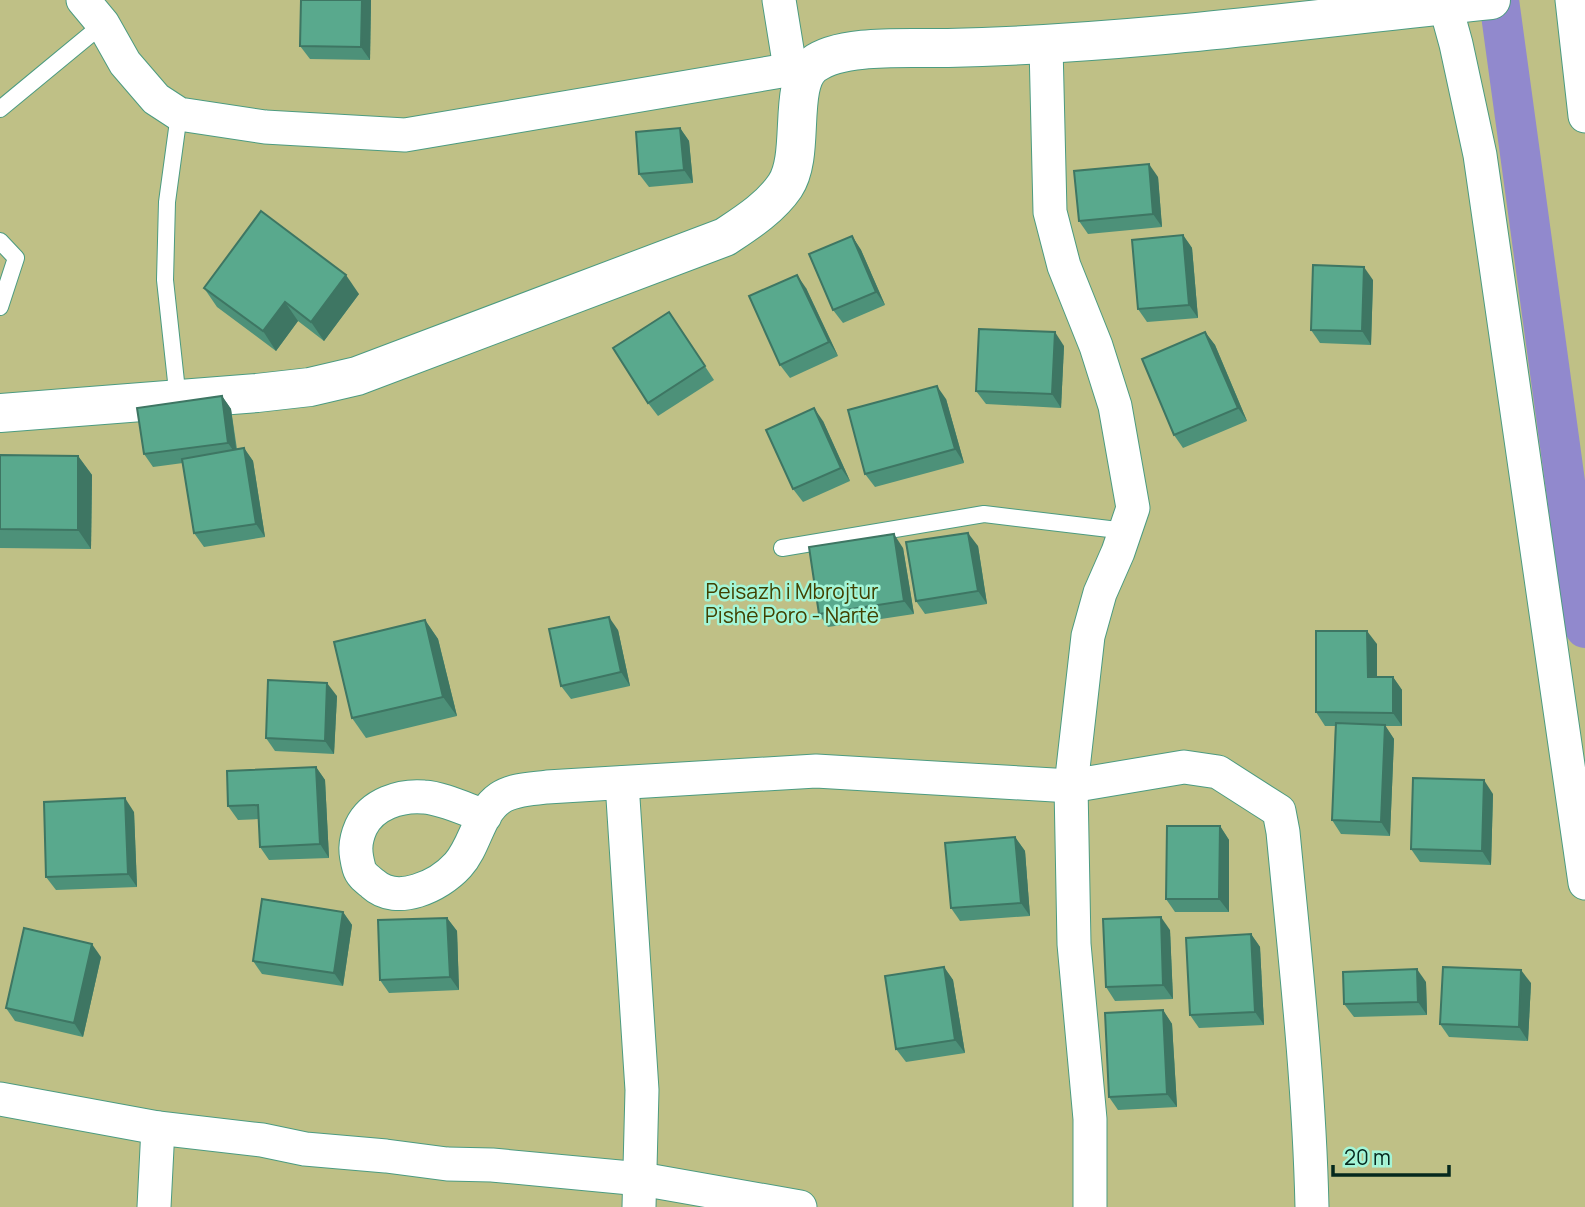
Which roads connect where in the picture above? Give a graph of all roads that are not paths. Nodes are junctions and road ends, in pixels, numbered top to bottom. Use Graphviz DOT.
graph roads {
  1 [pos="779,0"];
  2 [pos="1572,0"];
  3 [pos="1465,3"];
  4 [pos="93,12"];
  5 [pos="1046,46"];
  6 [pos="801,67"];
  7 [pos="0,109"];
  8 [pos="179,114"];
  9 [pos="1585,116"];
  10 [pos="0,241"];
  11 [pos="0,307"];
  12 [pos="178,400"];
  13 [pos="0,413"];
  14 [pos="1126,531"];
  15 [pos="782,548"];
  16 [pos="622,783"];
  17 [pos="1071,786"];
  18 [pos="485,816"];
  19 [pos="1585,883"];
  20 [pos="0,1099"];
  21 [pos="158,1128"];
  22 [pos="640,1193"];
  23 [pos="154,1207"];
  24 [pos="800,1207"];
  25 [pos="1090,1207"];
  26 [pos="1312,1207"];
  1 -- 6 [label="street"];
  2 -- 9 [label="street"];
  3 -- 5 [label="street"];
  3 -- 19 [label="street"];
  4 -- 7 [label="lane"];
  4 -- 8 [label="street"];
  5 -- 6 [label="street"];
  5 -- 14 [label="street"];
  6 -- 8 [label="street"];
  6 -- 12 [label="street"];
  8 -- 12 [label="lane"];
  10 -- 11 [label="lane"];
  12 -- 13 [label="street"];
  14 -- 15 [label="lane"];
  14 -- 17 [label="street"];
  16 -- 17 [label="street"];
  16 -- 18 [label="street"];
  16 -- 22 [label="street"];
  17 -- 25 [label="street"];
  17 -- 26 [label="street"];
  20 -- 21 [label="street"];
  21 -- 22 [label="street"];
  21 -- 23 [label="street"];
  22 -- 24 [label="street"];
}
